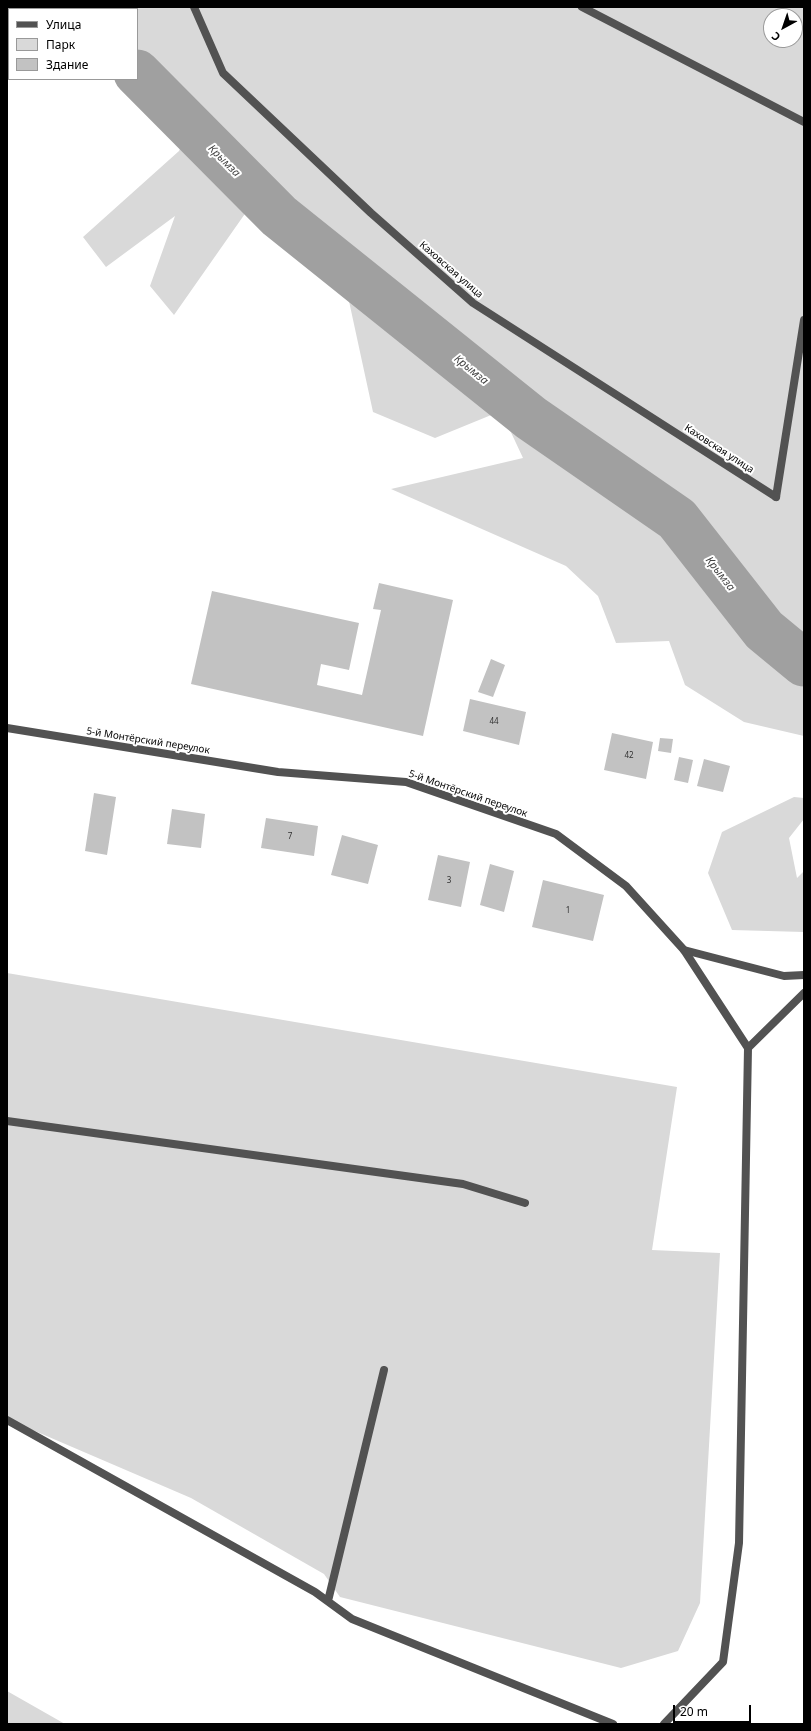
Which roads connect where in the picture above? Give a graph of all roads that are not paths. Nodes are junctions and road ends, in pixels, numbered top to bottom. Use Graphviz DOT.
graph roads {
  1 [pos="194,7"];
  2 [pos="582,7"];
  3 [pos="804,122"];
  4 [pos="804,320"];
  5 [pos="7,728"];
  6 [pos="684,950"];
  7 [pos="804,975"];
  8 [pos="804,993"];
  9 [pos="748,1048"];
  10 [pos="7,1122"];
  11 [pos="525,1203"];
  12 [pos="384,1370"];
  13 [pos="8,1422"];
  14 [pos="328,1601"];
  15 [pos="613,1724"];
  16 [pos="664,1724"];
  1 -- 4 [label="street, Каховская улица"];
  2 -- 3 [label="street"];
  5 -- 6 [label="street, 5-й Монтёрский переулок"];
  6 -- 7 [label="street"];
  6 -- 9 [label="street, 5-й Монтёрский переулок"];
  8 -- 9 [label="street"];
  9 -- 16 [label="street"];
  10 -- 11 [label="street"];
  12 -- 14 [label="street"];
  13 -- 14 [label="street"];
  14 -- 15 [label="street"];
}
